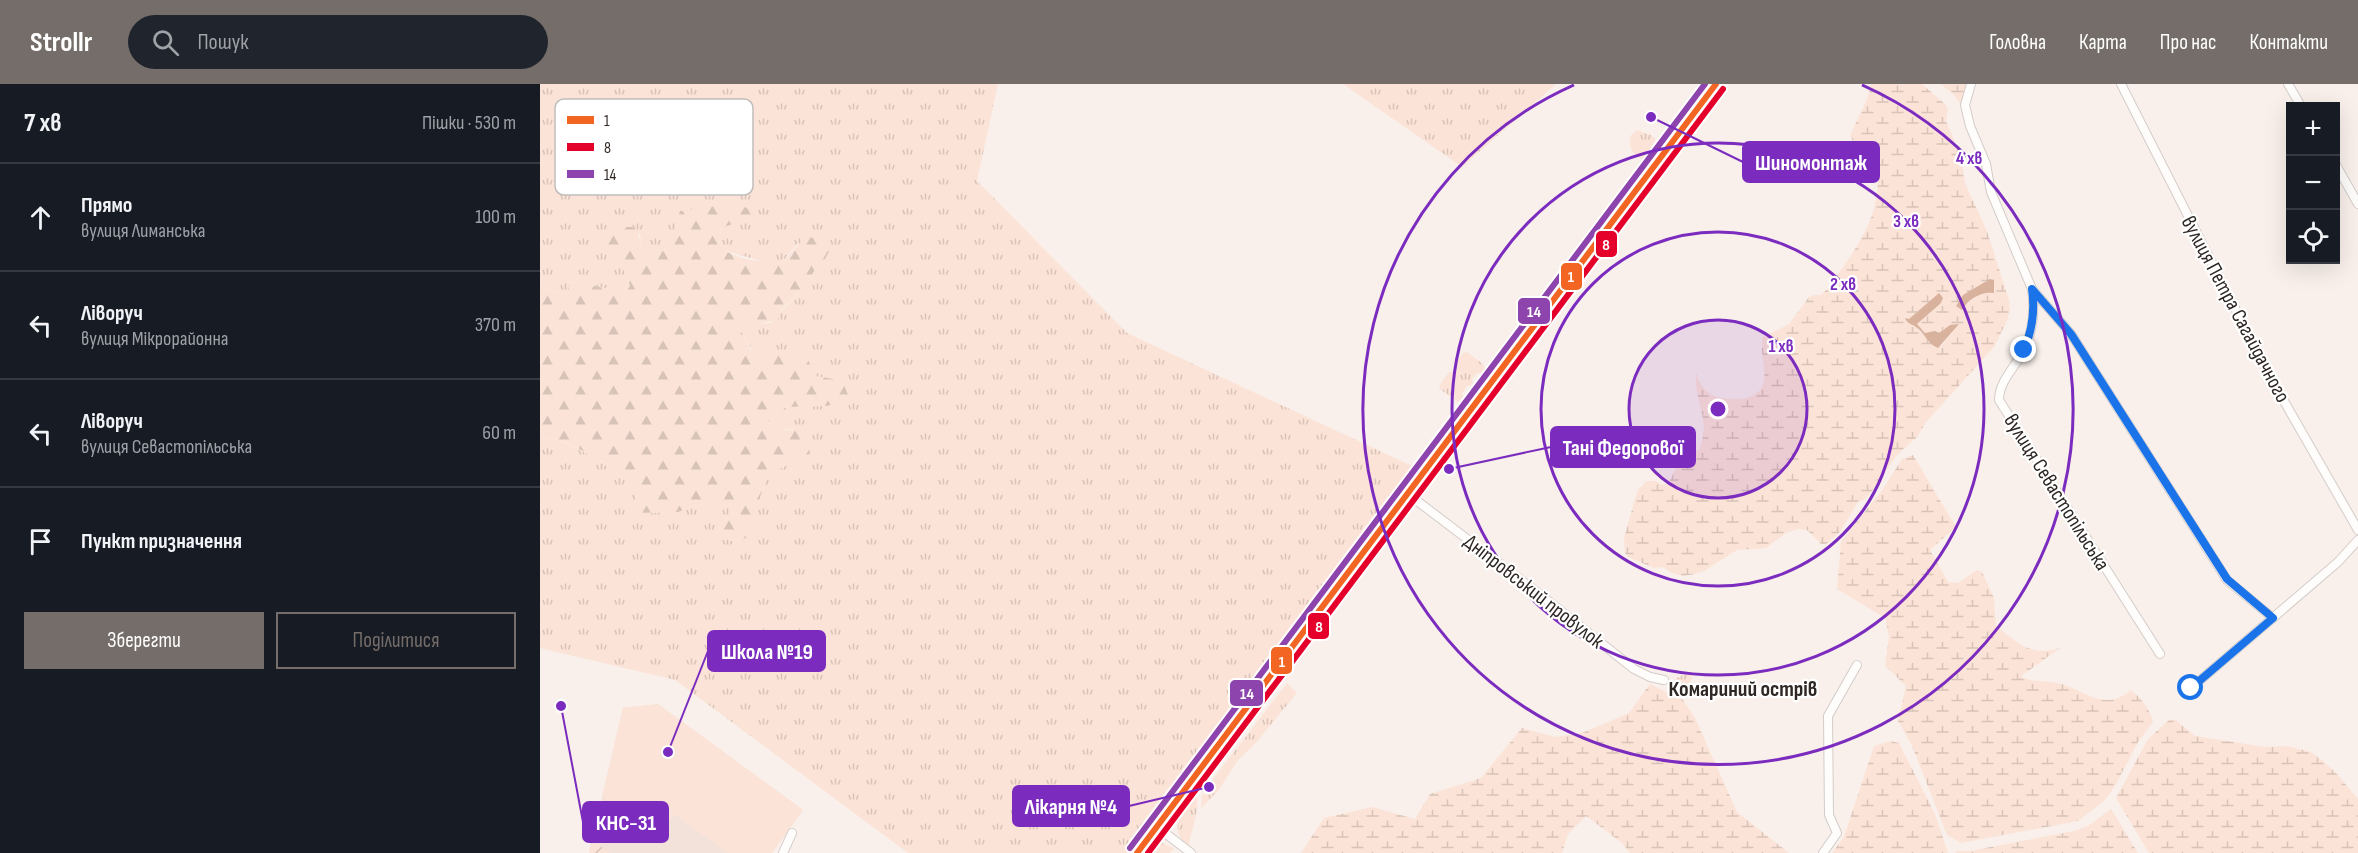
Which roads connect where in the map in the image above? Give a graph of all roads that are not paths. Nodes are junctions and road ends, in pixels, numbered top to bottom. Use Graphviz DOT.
graph roads {
  1 [pos="1716,84"];
  2 [pos="1971,84"];
  3 [pos="2121,84"];
  4 [pos="2288,84"];
  5 [pos="2299,102"];
  6 [pos="2340,172"];
  7 [pos="2358,204"];
  8 [pos="2032,289"];
  9 [pos="1408,494"];
  10 [pos="2358,530"];
  11 [pos="2358,540"];
  12 [pos="2273,618"];
  13 [pos="2160,654"];
  14 [pos="1857,665"];
  15 [pos="1664,680"];
  16 [pos="2191,688"];
  17 [pos="1157,827"];
  18 [pos="792,833"];
  19 [pos="783,853"];
  20 [pos="1137,853"];
  21 [pos="1191,853"];
  22 [pos="1823,853"];
  1 -- 9 [label="highway"];
  2 -- 8 [label="street"];
  3 -- 10 [label="street, вулиця Петра Сагайдачного"];
  4 -- 5 [label="street"];
  6 -- 7 [label="street"];
  8 -- 12 [label="street"];
  8 -- 13 [label="street, вулиця Севастопільська"];
  9 -- 15 [label="street, Дніпровський провулок"];
  9 -- 17 [label="highway"];
  11 -- 12 [label="street"];
  12 -- 16 [label="street"];
  14 -- 22 [label="street"];
  17 -- 20 [label="highway"];
  17 -- 21 [label="street"];
  18 -- 19 [label="street"];
}
